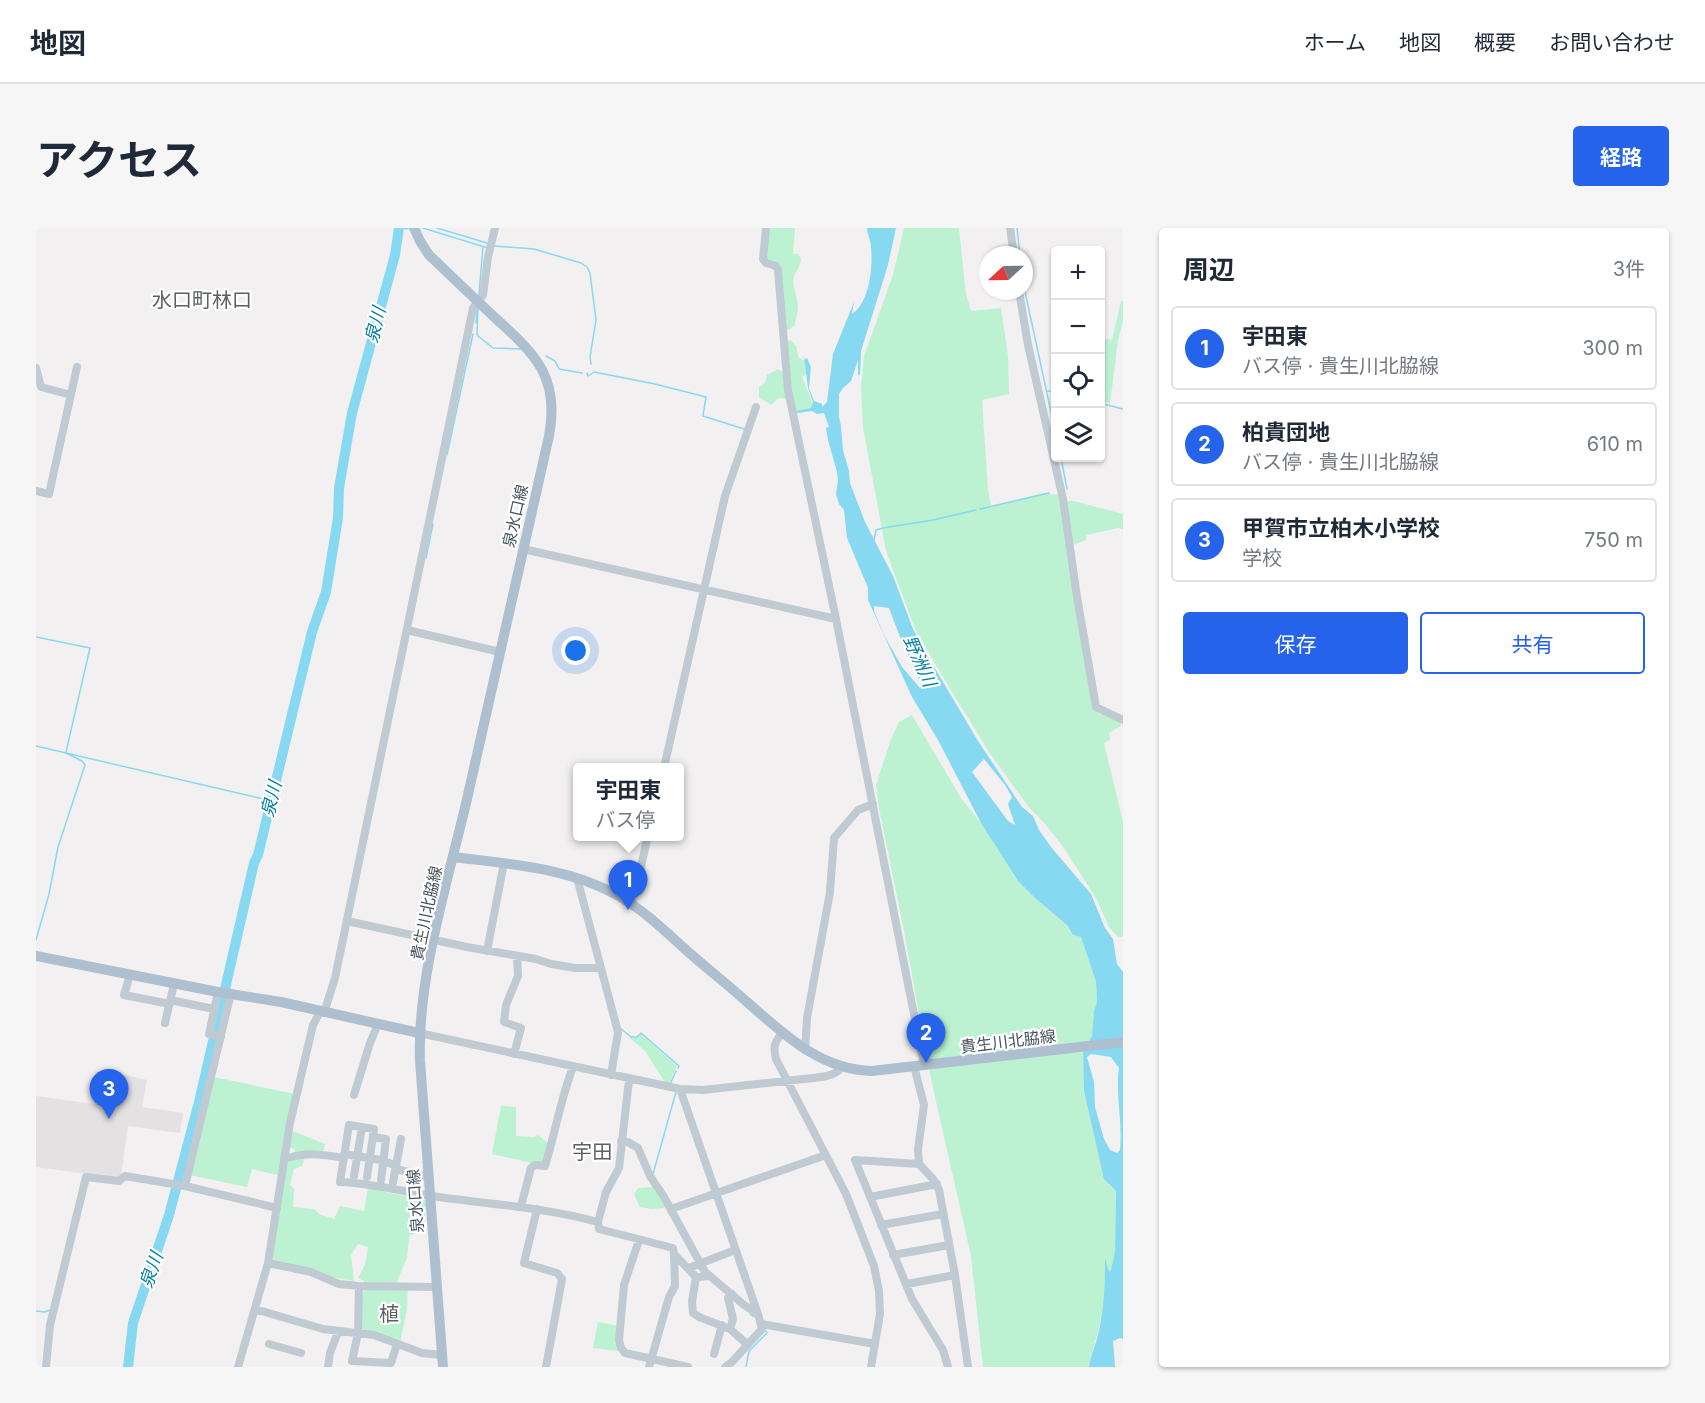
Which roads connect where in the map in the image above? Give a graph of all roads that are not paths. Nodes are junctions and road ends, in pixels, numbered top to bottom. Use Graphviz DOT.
graph roads {
  1 [pos="414,228"];
  2 [pos="495,228"];
  3 [pos="766,228"];
  4 [pos="1010,228"];
  5 [pos="1013,246"];
  6 [pos="1020,300"];
  7 [pos="478,301"];
  8 [pos="77,367"];
  9 [pos="36,368"];
  10 [pos="71,395"];
  11 [pos="756,407"];
  12 [pos="36,491"];
  13 [pos="523,549"];
  14 [pos="704,589"];
  15 [pos="836,619"];
  16 [pos="406,630"];
  17 [pos="500,652"];
  18 [pos="1123,720"];
  19 [pos="665,763"];
  20 [pos="873,804"];
  21 [pos="647,841"];
  22 [pos="453,857"];
  23 [pos="504,863"];
  24 [pos="577,878"];
  25 [pos="630,903"];
  26 [pos="347,921"];
  27 [pos="434,940"];
  28 [pos="487,951"];
  29 [pos="36,956"];
  30 [pos="517,956"];
  31 [pos="601,968"];
  32 [pos="130,975"];
  33 [pos="174,984"];
  34 [pos="218,992"];
  35 [pos="231,993"];
  36 [pos="170,1002"];
  37 [pos="214,1009"];
  38 [pos="322,1012"];
  39 [pos="165,1023"];
  40 [pos="378,1024"];
  41 [pos="419,1033"];
  42 [pos="782,1033"];
  43 [pos="221,1037"];
  44 [pos="1123,1042"];
  45 [pos="806,1050"];
  46 [pos="514,1054"];
  47 [pos="573,1066"];
  48 [pos="919,1066"];
  49 [pos="842,1067"];
  50 [pos="611,1075"];
  51 [pos="629,1080"];
  52 [pos="787,1082"];
  53 [pos="680,1089"];
  54 [pos="354,1095"];
  55 [pos="362,1127"];
  56 [pos="373,1137"];
  57 [pos="401,1139"];
  58 [pos="621,1141"];
  59 [pos="826,1155"];
  60 [pos="344,1156"];
  61 [pos="357,1156"];
  62 [pos="284,1159"];
  63 [pos="370,1159"];
  64 [pos="383,1162"];
  65 [pos="919,1164"];
  66 [pos="396,1166"];
  67 [pos="409,1172"];
  68 [pos="354,1176"];
  69 [pos="428,1177"];
  70 [pos="368,1178"];
  71 [pos="381,1180"];
  72 [pos="393,1182"];
  73 [pos="937,1184"];
  74 [pos="180,1185"];
  75 [pos="406,1185"];
  76 [pos="716,1193"];
  77 [pos="430,1196"];
  78 [pos="870,1197"];
  79 [pos="521,1206"];
  80 [pos="277,1208"];
  81 [pos="537,1209"];
  82 [pos="671,1209"];
  83 [pos="943,1214"];
  84 [pos="598,1222"];
  85 [pos="881,1226"];
  86 [pos="639,1240"];
  87 [pos="949,1245"];
  88 [pos="735,1250"];
  89 [pos="674,1254"];
  90 [pos="893,1255"];
  91 [pos="701,1262"];
  92 [pos="268,1263"];
  93 [pos="689,1268"];
  94 [pos="954,1275"];
  95 [pos="710,1276"];
  96 [pos="696,1277"];
  97 [pos="907,1284"];
  98 [pos="359,1286"];
  99 [pos="437,1287"];
  100 [pos="732,1294"];
  101 [pos="255,1309"];
  102 [pos="758,1314"];
  103 [pos="761,1324"];
  104 [pos="726,1327"];
  105 [pos="338,1332"];
  106 [pos="358,1333"];
  107 [pos="269,1344"];
  108 [pos="397,1344"];
  109 [pos="747,1344"];
  110 [pos="875,1344"];
  111 [pos="301,1353"];
  112 [pos="714,1354"];
  113 [pos="442,1355"];
  114 [pos="650,1363"];
  115 [pos="46,1367"];
  116 [pos="238,1367"];
  117 [pos="328,1367"];
  118 [pos="443,1367"];
  119 [pos="546,1367"];
  120 [pos="688,1367"];
  121 [pos="725,1367"];
  122 [pos="871,1367"];
  123 [pos="948,1367"];
  124 [pos="968,1367"];
  1 -- 7 [label="main road, 泉水口線"];
  2 -- 7 [label="street"];
  3 -- 15 [label="street"];
  4 -- 5 [label="street"];
  6 -- 18 [label="street"];
  7 -- 13 [label="main road, 泉水口線"];
  7 -- 16 [label="street"];
  8 -- 10 [label="street"];
  9 -- 10 [label="street"];
  10 -- 12 [label="street"];
  11 -- 14 [label="street"];
  13 -- 14 [label="street"];
  13 -- 17 [label="main road, 泉水口線"];
  14 -- 15 [label="street"];
  14 -- 19 [label="street"];
  15 -- 20 [label="street"];
  16 -- 17 [label="street"];
  16 -- 26 [label="street"];
  17 -- 22 [label="main road, 泉水口線"];
  20 -- 45 [label="street"];
  20 -- 48 [label="street"];
  21 -- 25 [label="street"];
  22 -- 23 [label="main road, 貴生川北脇線"];
  22 -- 27 [label="main road, 貴生川北脇線"];
  23 -- 24 [label="main road, 貴生川北脇線"];
  23 -- 28 [label="street"];
  24 -- 25 [label="main road, 貴生川北脇線"];
  24 -- 31 [label="street"];
  25 -- 42 [label="main road, 貴生川北脇線"];
  26 -- 27 [label="street"];
  26 -- 38 [label="street"];
  27 -- 28 [label="street"];
  27 -- 41 [label="main road, 貴生川北脇線"];
  28 -- 30 [label="street"];
  29 -- 32 [label="main road"];
  30 -- 31 [label="street"];
  30 -- 46 [label="street"];
  31 -- 50 [label="street"];
  32 -- 33 [label="main road"];
  32 -- 36 [label="street"];
  33 -- 34 [label="main road"];
  33 -- 36 [label="street"];
  34 -- 35 [label="main road"];
  34 -- 37 [label="street"];
  35 -- 38 [label="main road"];
  35 -- 43 [label="street"];
  36 -- 37 [label="street"];
  36 -- 39 [label="street"];
  37 -- 43 [label="street"];
  38 -- 40 [label="main road"];
  38 -- 62 [label="street"];
  40 -- 41 [label="main road"];
  40 -- 54 [label="street"];
  41 -- 46 [label="street"];
  41 -- 69 [label="main road, 泉水口線"];
  42 -- 45 [label="main road, 貴生川北脇線"];
  42 -- 52 [label="street"];
  43 -- 74 [label="street"];
  44 -- 48 [label="main road, 貴生川北脇線"];
  45 -- 49 [label="main road, 貴生川北脇線"];
  46 -- 47 [label="street"];
  47 -- 50 [label="street"];
  47 -- 79 [label="street"];
  48 -- 49 [label="main road, 貴生川北脇線"];
  48 -- 65 [label="street"];
  49 -- 52 [label="street"];
  50 -- 51 [label="street"];
  51 -- 53 [label="street"];
  51 -- 58 [label="street"];
  52 -- 53 [label="street"];
  52 -- 59 [label="street"];
  53 -- 76 [label="street"];
  55 -- 56 [label="street"];
  55 -- 60 [label="street"];
  55 -- 61 [label="street"];
  56 -- 63 [label="street"];
  56 -- 64 [label="street"];
  57 -- 66 [label="street"];
  58 -- 82 [label="street"];
  58 -- 84 [label="street"];
  59 -- 76 [label="street"];
  59 -- 110 [label="street"];
  60 -- 61 [label="street"];
  60 -- 62 [label="street"];
  60 -- 77 [label="street"];
  61 -- 63 [label="street"];
  61 -- 68 [label="street"];
  62 -- 80 [label="street"];
  63 -- 64 [label="street"];
  63 -- 70 [label="street"];
  64 -- 66 [label="street"];
  64 -- 71 [label="street"];
  65 -- 73 [label="street"];
  65 -- 78 [label="street"];
  66 -- 67 [label="street"];
  66 -- 72 [label="street"];
  67 -- 69 [label="street"];
  67 -- 75 [label="street"];
  69 -- 77 [label="main road, 泉水口線"];
  73 -- 78 [label="street"];
  73 -- 83 [label="street"];
  74 -- 80 [label="street"];
  74 -- 115 [label="street"];
  76 -- 82 [label="street"];
  76 -- 88 [label="street"];
  77 -- 79 [label="street"];
  77 -- 99 [label="main road, 泉水口線"];
  78 -- 85 [label="street"];
  79 -- 81 [label="street"];
  80 -- 92 [label="street"];
  81 -- 84 [label="street"];
  81 -- 119 [label="street"];
  82 -- 91 [label="street"];
  83 -- 85 [label="street"];
  83 -- 87 [label="street"];
  84 -- 86 [label="street"];
  85 -- 90 [label="street"];
  86 -- 89 [label="street"];
  86 -- 114 [label="street"];
  87 -- 90 [label="street"];
  87 -- 94 [label="street"];
  88 -- 91 [label="street"];
  88 -- 102 [label="street"];
  89 -- 93 [label="street"];
  89 -- 114 [label="street"];
  90 -- 97 [label="street"];
  91 -- 93 [label="street"];
  91 -- 95 [label="street"];
  92 -- 98 [label="street"];
  92 -- 101 [label="street"];
  93 -- 96 [label="street"];
  94 -- 97 [label="street"];
  94 -- 124 [label="street"];
  95 -- 96 [label="street"];
  95 -- 100 [label="street"];
  96 -- 104 [label="street"];
  97 -- 123 [label="street"];
  98 -- 99 [label="street"];
  98 -- 106 [label="street"];
  99 -- 113 [label="main road, 泉水口線"];
  100 -- 102 [label="street"];
  100 -- 104 [label="street"];
  101 -- 105 [label="street"];
  101 -- 116 [label="street"];
  102 -- 103 [label="street"];
  103 -- 109 [label="street"];
  103 -- 110 [label="street"];
  104 -- 109 [label="street"];
  104 -- 112 [label="street"];
  105 -- 106 [label="street"];
  105 -- 117 [label="street"];
  106 -- 108 [label="street"];
  106 -- 108 [label="street"];
  107 -- 111 [label="street"];
  108 -- 113 [label="street"];
  109 -- 121 [label="street"];
  110 -- 122 [label="street"];
  113 -- 118 [label="main road, 泉水口線"];
  114 -- 120 [label="street"];
}
